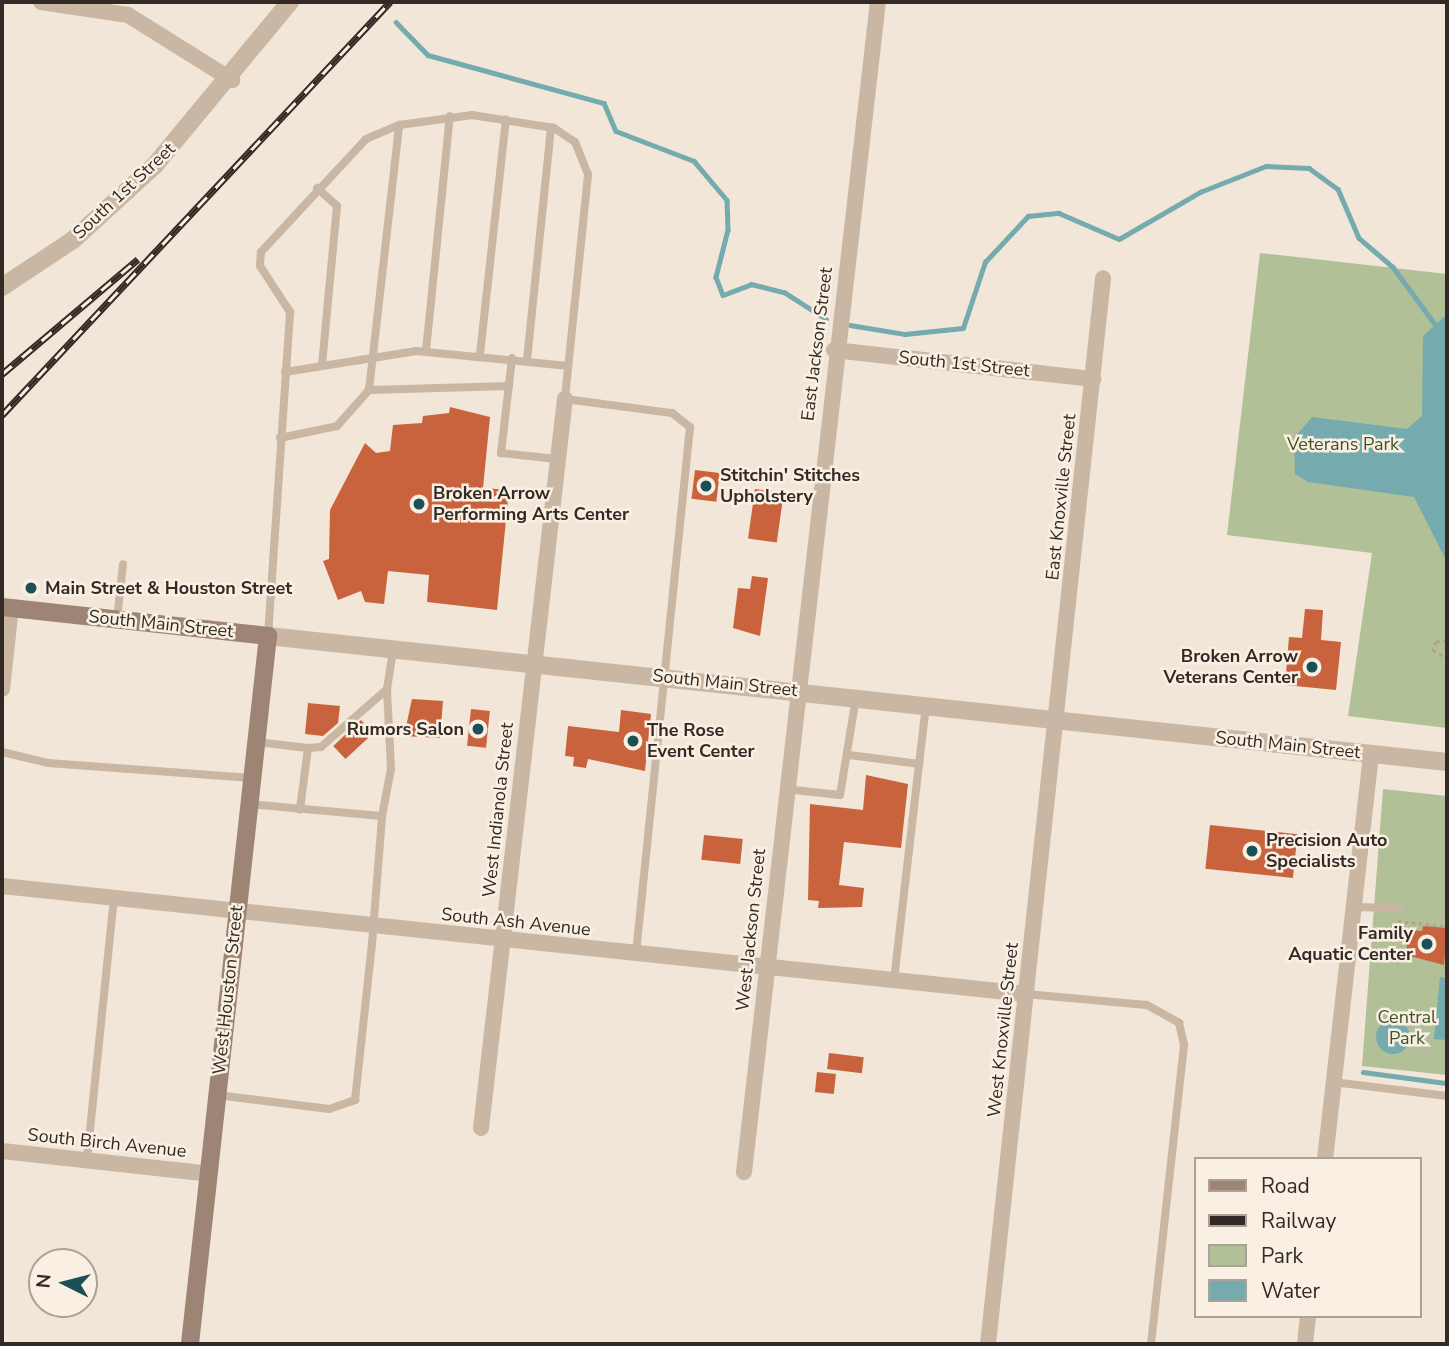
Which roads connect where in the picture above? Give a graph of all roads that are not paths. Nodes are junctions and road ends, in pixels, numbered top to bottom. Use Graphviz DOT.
graph roads {
  1 [pos="41,2"];
  2 [pos="290,2"];
  3 [pos="878,2"];
  4 [pos="109,6"];
  5 [pos="232,80"];
  6 [pos="450,116"];
  7 [pos="506,119"];
  8 [pos="399,125"];
  9 [pos="551,127"];
  10 [pos="317,188"];
  11 [pos="1103,278"];
  12 [pos="2,287"];
  13 [pos="834,350"];
  14 [pos="426,351"];
  15 [pos="480,354"];
  16 [pos="378,355"];
  17 [pos="512,358"];
  18 [pos="527,360"];
  19 [pos="322,365"];
  20 [pos="568,366"];
  21 [pos="285,372"];
  22 [pos="1093,379"];
  23 [pos="509,386"];
  24 [pos="369,390"];
  25 [pos="565,399"];
  26 [pos="280,438"];
  27 [pos="557,459"];
  28 [pos="124,564"];
  29 [pos="6,608"];
  30 [pos="117,620"];
  31 [pos="268,636"];
  32 [pos="393,648"];
  33 [pos="532,662"];
  34 [pos="665,677"];
  35 [pos="2,689"];
  36 [pos="387,689"];
  37 [pos="796,691"];
  38 [pos="856,697"];
  39 [pos="926,704"];
  40 [pos="1057,720"];
  41 [pos="256,742"];
  42 [pos="308,748"];
  43 [pos="2,752"];
  44 [pos="1371,754"];
  45 [pos="849,755"];
  46 [pos="1447,762"];
  47 [pos="919,764"];
  48 [pos="251,778"];
  49 [pos="785,789"];
  50 [pos="248,804"];
  51 [pos="300,809"];
  52 [pos="382,816"];
  53 [pos="2,886"];
  54 [pos="114,896"];
  55 [pos="1353,907"];
  56 [pos="1399,908"];
  57 [pos="235,910"];
  58 [pos="374,926"];
  59 [pos="503,940"];
  60 [pos="636,953"];
  61 [pos="766,966"];
  62 [pos="894,980"];
  63 [pos="1026,994"];
  64 [pos="1333,1082"];
  65 [pos="217,1095"];
  66 [pos="1447,1096"];
  67 [pos="481,1128"];
  68 [pos="2,1151"];
  69 [pos="1325,1157"];
  70 [pos="87,1159"];
  71 [pos="744,1172"];
  72 [pos="209,1174"];
  73 [pos="1308,1318"];
  74 [pos="191,1344"];
  75 [pos="988,1344"];
  76 [pos="1151,1344"];
  77 [pos="1305,1344"];
  1 -- 4 [label="street"];
  2 -- 5 [label="street, South 1st Street"];
  3 -- 13 [label="street, East Jackson Street"];
  4 -- 5 [label="street"];
  5 -- 12 [label="street, South 1st Street"];
  6 -- 7 [label="lane"];
  6 -- 8 [label="lane"];
  6 -- 14 [label="lane"];
  7 -- 9 [label="lane"];
  7 -- 15 [label="lane"];
  8 -- 10 [label="lane"];
  8 -- 16 [label="lane"];
  9 -- 18 [label="lane"];
  9 -- 20 [label="lane"];
  10 -- 19 [label="lane"];
  10 -- 21 [label="lane"];
  11 -- 22 [label="street, East Knoxville Street"];
  13 -- 22 [label="street, South 1st Street"];
  13 -- 37 [label="street, East Jackson Street"];
  14 -- 15 [label="lane"];
  14 -- 16 [label="lane"];
  15 -- 17 [label="lane"];
  16 -- 19 [label="lane"];
  16 -- 24 [label="lane"];
  17 -- 18 [label="lane"];
  17 -- 23 [label="lane"];
  18 -- 20 [label="lane"];
  19 -- 21 [label="lane"];
  20 -- 25 [label="lane"];
  21 -- 26 [label="lane"];
  22 -- 40 [label="street, East Knoxville Street"];
  23 -- 24 [label="lane"];
  23 -- 27 [label="lane"];
  24 -- 26 [label="lane"];
  25 -- 27 [label="street, West Indianola Street"];
  25 -- 34 [label="lane"];
  26 -- 31 [label="lane"];
  27 -- 33 [label="street, West Indianola Street"];
  28 -- 30 [label="lane"];
  29 -- 30 [label="main road, South Main Street"];
  29 -- 35 [label="street"];
  30 -- 31 [label="main road, South Main Street"];
  31 -- 32 [label="street, South Main Street"];
  31 -- 41 [label="main road, West Houston Street"];
  32 -- 33 [label="street, South Main Street"];
  32 -- 36 [label="lane"];
  33 -- 34 [label="street, South Main Street"];
  33 -- 59 [label="street, West Indianola Street"];
  34 -- 37 [label="street, South Main Street"];
  34 -- 60 [label="lane"];
  36 -- 42 [label="lane"];
  36 -- 52 [label="lane"];
  37 -- 38 [label="street, South Main Street"];
  37 -- 49 [label="street, West Jackson Street"];
  38 -- 39 [label="street, South Main Street"];
  38 -- 45 [label="lane"];
  39 -- 40 [label="street, South Main Street"];
  39 -- 47 [label="lane"];
  40 -- 44 [label="street, South Main Street"];
  40 -- 63 [label="street, West Knoxville Street"];
  41 -- 42 [label="lane"];
  41 -- 48 [label="main road, West Houston Street"];
  42 -- 51 [label="lane"];
  43 -- 48 [label="lane"];
  44 -- 46 [label="street, South Main Street"];
  44 -- 55 [label="street"];
  45 -- 47 [label="lane"];
  45 -- 49 [label="lane"];
  47 -- 62 [label="lane"];
  48 -- 50 [label="main road, West Houston Street"];
  49 -- 61 [label="street, West Jackson Street"];
  50 -- 51 [label="lane"];
  50 -- 57 [label="main road, West Houston Street"];
  51 -- 52 [label="lane"];
  52 -- 58 [label="lane"];
  53 -- 54 [label="street, South Ash Avenue"];
  54 -- 57 [label="street, South Ash Avenue"];
  54 -- 70 [label="lane"];
  55 -- 56 [label="lane"];
  55 -- 64 [label="street"];
  57 -- 58 [label="street, South Ash Avenue"];
  57 -- 65 [label="main road, West Houston Street"];
  58 -- 59 [label="street, South Ash Avenue"];
  58 -- 65 [label="lane"];
  59 -- 60 [label="street, South Ash Avenue"];
  59 -- 67 [label="street, West Indianola Street"];
  60 -- 61 [label="street, South Ash Avenue"];
  61 -- 62 [label="street, South Ash Avenue"];
  61 -- 71 [label="street, West Jackson Street"];
  62 -- 63 [label="street, South Ash Avenue"];
  63 -- 75 [label="street, West Knoxville Street"];
  63 -- 76 [label="lane"];
  64 -- 66 [label="lane"];
  64 -- 69 [label="street"];
  65 -- 72 [label="main road, West Houston Street"];
  68 -- 70 [label="street, South Birch Avenue"];
  70 -- 72 [label="street, South Birch Avenue"];
  72 -- 74 [label="main road, West Houston Street"];
  73 -- 77 [label="street"];
}
